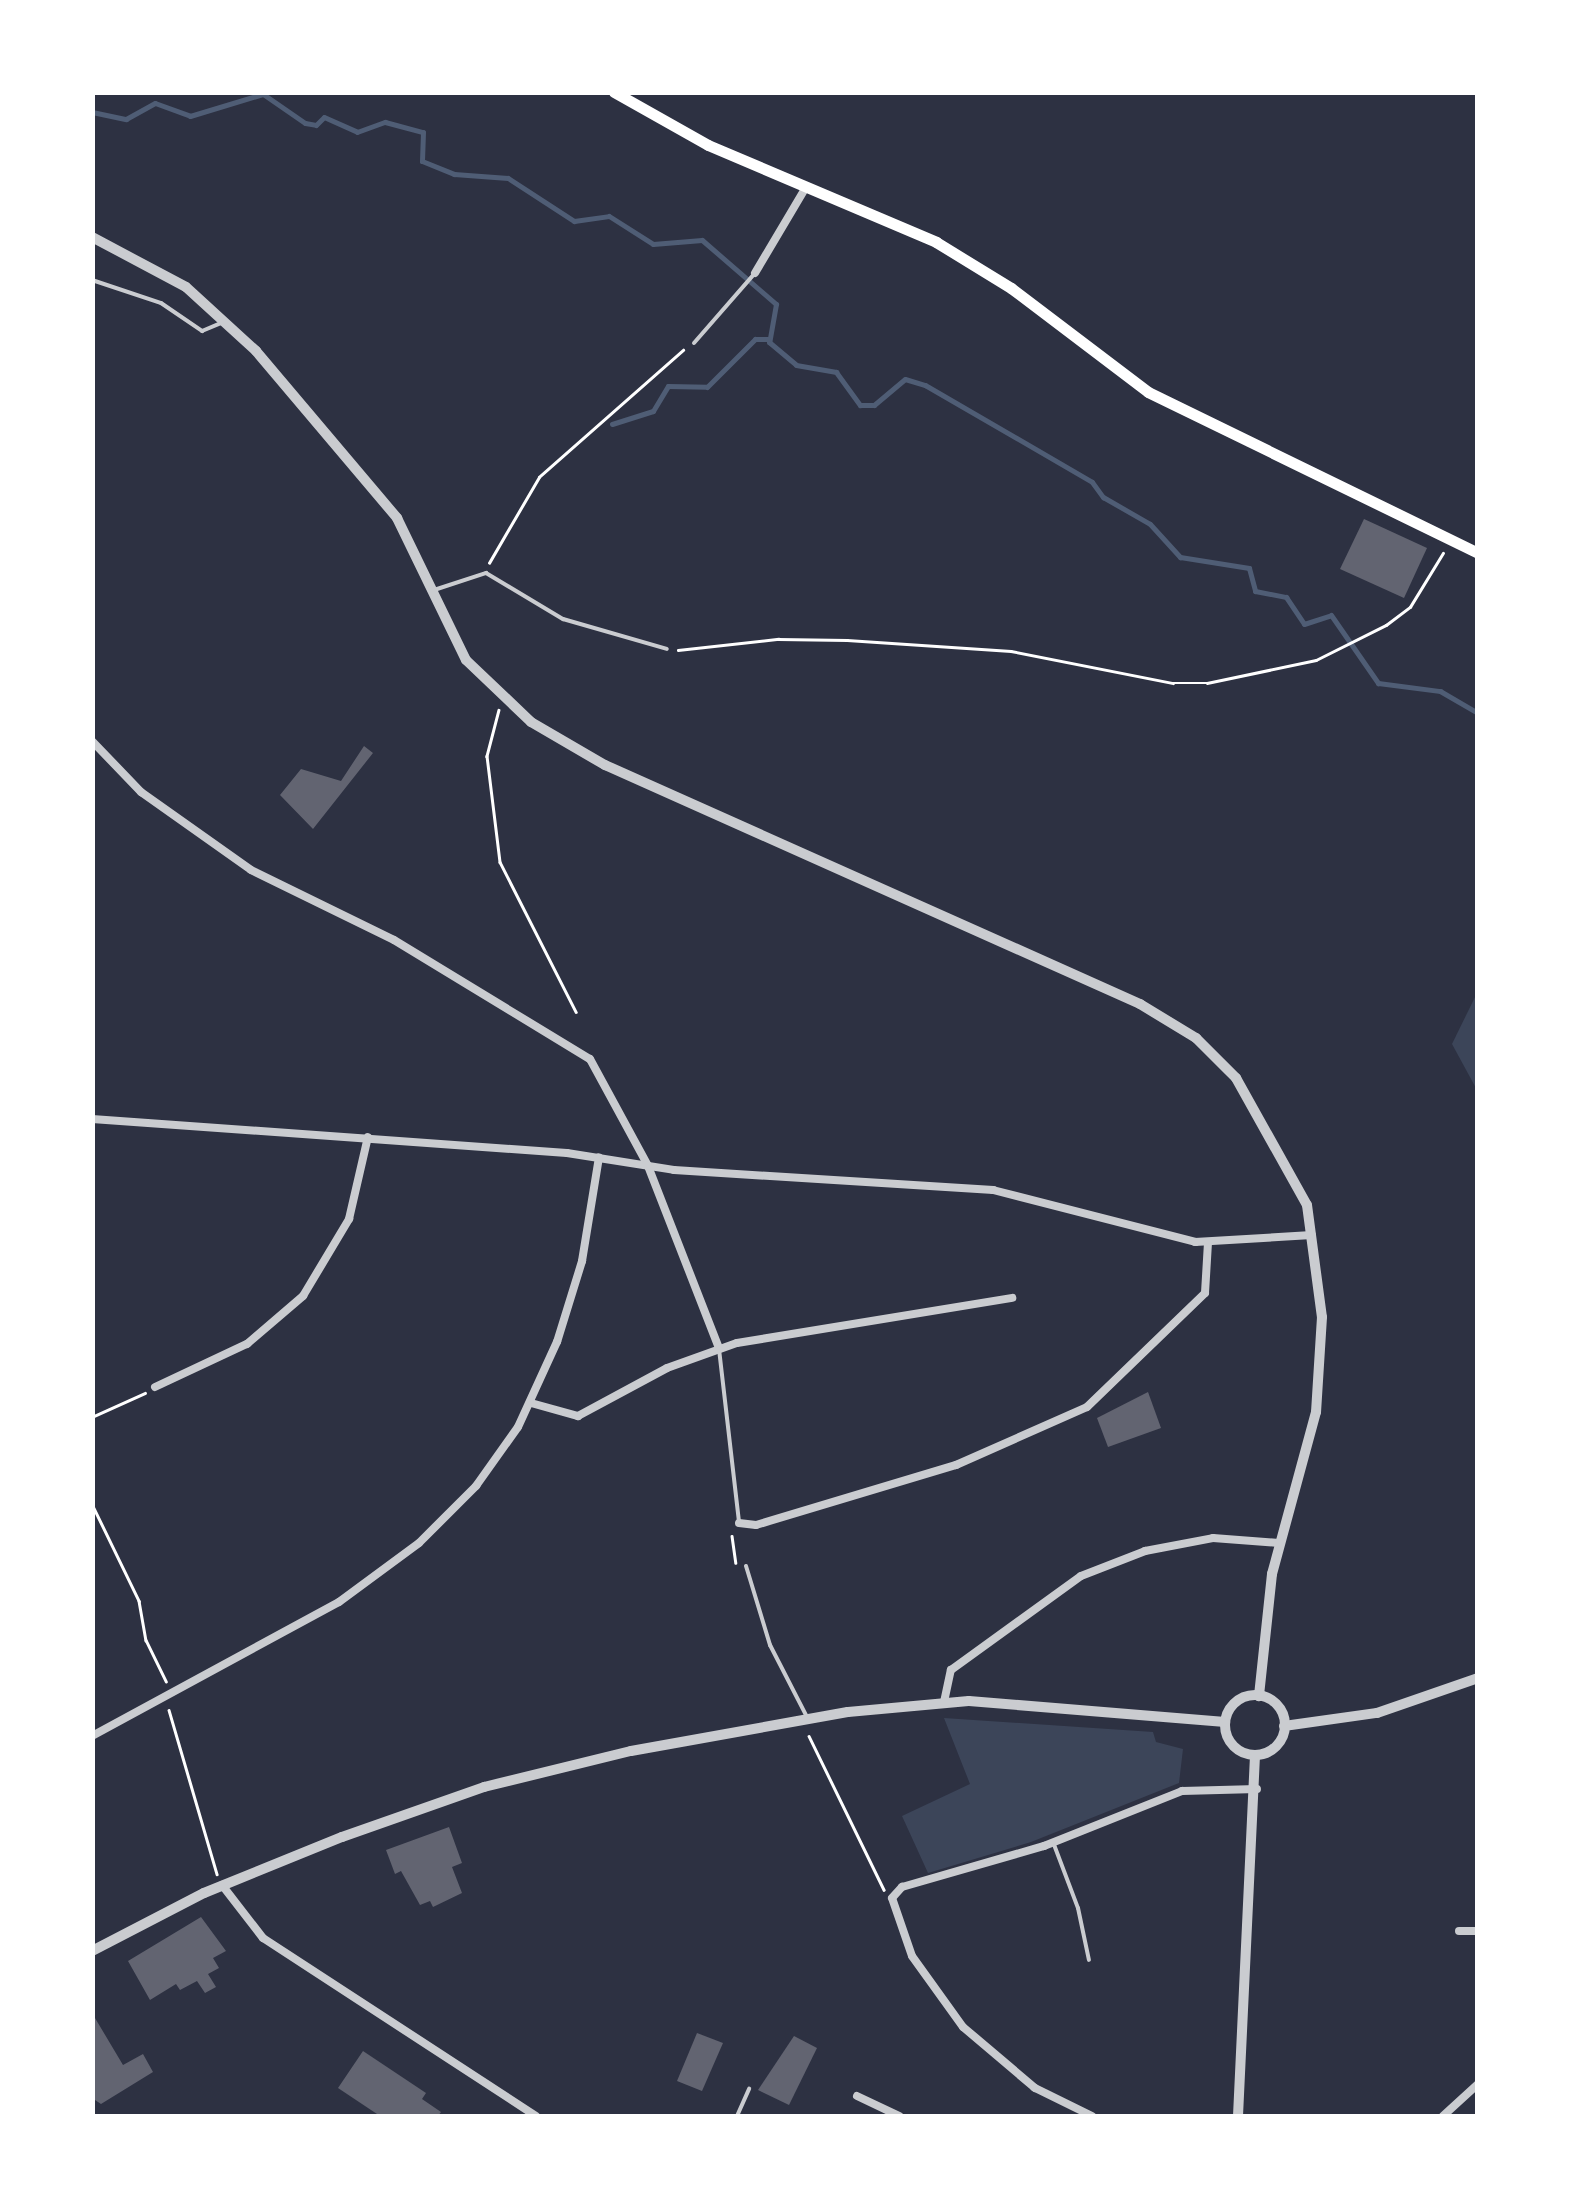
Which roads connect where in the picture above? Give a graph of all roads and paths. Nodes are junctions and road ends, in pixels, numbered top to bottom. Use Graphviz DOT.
graph roads {
  1 [pos="614,92"];
  2 [pos="806,187"];
  3 [pos="92,238"];
  4 [pos="755,273"];
  5 [pos="92,280"];
  6 [pos="224,319"];
  7 [pos="694,343"];
  8 [pos="1450,540"];
  9 [pos="1478,553"];
  10 [pos="484,573"];
  11 [pos="434,590"];
  12 [pos="667,649"];
  13 [pos="506,702"];
  14 [pos="92,740"];
  15 [pos="576,1012"];
  16 [pos="92,1119"];
  17 [pos="368,1137"];
  18 [pos="600,1157"];
  19 [pos="648,1166"];
  20 [pos="1316,1234"];
  21 [pos="1208,1242"];
  22 [pos="1012,1298"];
  23 [pos="719,1348"];
  24 [pos="155,1388"];
  25 [pos="530,1403"];
  26 [pos="92,1418"];
  27 [pos="92,1504"];
  28 [pos="739,1522"];
  29 [pos="1279,1544"];
  30 [pos="746,1566"];
  31 [pos="1478,1678"];
  32 [pos="169,1696"];
  33 [pos="1260,1696"];
  34 [pos="944,1702"];
  35 [pos="808,1719"];
  36 [pos="1225,1722"];
  37 [pos="1284,1726"];
  38 [pos="92,1736"];
  39 [pos="1255,1755"];
  40 [pos="1257,1788"];
  41 [pos="1053,1842"];
  42 [pos="222,1885"];
  43 [pos="892,1898"];
  44 [pos="1459,1931"];
  45 [pos="1478,1931"];
  46 [pos="92,1951"];
  47 [pos="1088,1960"];
  48 [pos="1478,2084"];
  49 [pos="750,2089"];
  50 [pos="856,2096"];
  51 [pos="536,2116"];
  52 [pos="737,2116"];
  53 [pos="899,2116"];
  54 [pos="1092,2116"];
  55 [pos="1238,2116"];
  56 [pos="1443,2116"];
  1 -- 2 [label="main road"];
  2 -- 4 [label="street"];
  2 -- 8 [label="main road"];
  3 -- 6 [label="street"];
  4 -- 7 [label="lane"];
  5 -- 6 [label="lane"];
  6 -- 11 [label="street"];
  7 -- 10 [label="path"];
  8 -- 9 [label="main road"];
  8 -- 12 [label="path"];
  10 -- 11 [label="lane"];
  10 -- 12 [label="lane"];
  11 -- 13 [label="street"];
  13 -- 15 [label="path"];
  13 -- 20 [label="street"];
  14 -- 19 [label="street"];
  16 -- 17 [label="street"];
  17 -- 18 [label="street"];
  17 -- 24 [label="street"];
  18 -- 19 [label="street"];
  18 -- 25 [label="street"];
  19 -- 21 [label="street"];
  19 -- 23 [label="street"];
  20 -- 21 [label="street"];
  20 -- 29 [label="street"];
  21 -- 28 [label="street"];
  22 -- 23 [label="street"];
  23 -- 25 [label="street"];
  23 -- 28 [label="lane"];
  24 -- 26 [label="path"];
  25 -- 32 [label="street"];
  27 -- 32 [label="path"];
  28 -- 30 [label="path"];
  29 -- 33 [label="street"];
  29 -- 34 [label="street"];
  30 -- 35 [label="lane"];
  31 -- 37 [label="street"];
  32 -- 38 [label="street"];
  32 -- 42 [label="path"];
  33 -- 36 [label="street"];
  33 -- 37 [label="street"];
  34 -- 35 [label="street"];
  34 -- 36 [label="street"];
  35 -- 42 [label="street"];
  35 -- 43 [label="path"];
  36 -- 39 [label="street"];
  37 -- 39 [label="street"];
  39 -- 40 [label="street"];
  40 -- 41 [label="street"];
  40 -- 55 [label="street"];
  41 -- 43 [label="street"];
  41 -- 47 [label="lane"];
  42 -- 46 [label="street"];
  42 -- 51 [label="street"];
  43 -- 54 [label="street"];
  44 -- 45 [label="street"];
  48 -- 56 [label="street"];
  49 -- 52 [label="lane"];
  50 -- 53 [label="street"];
}
